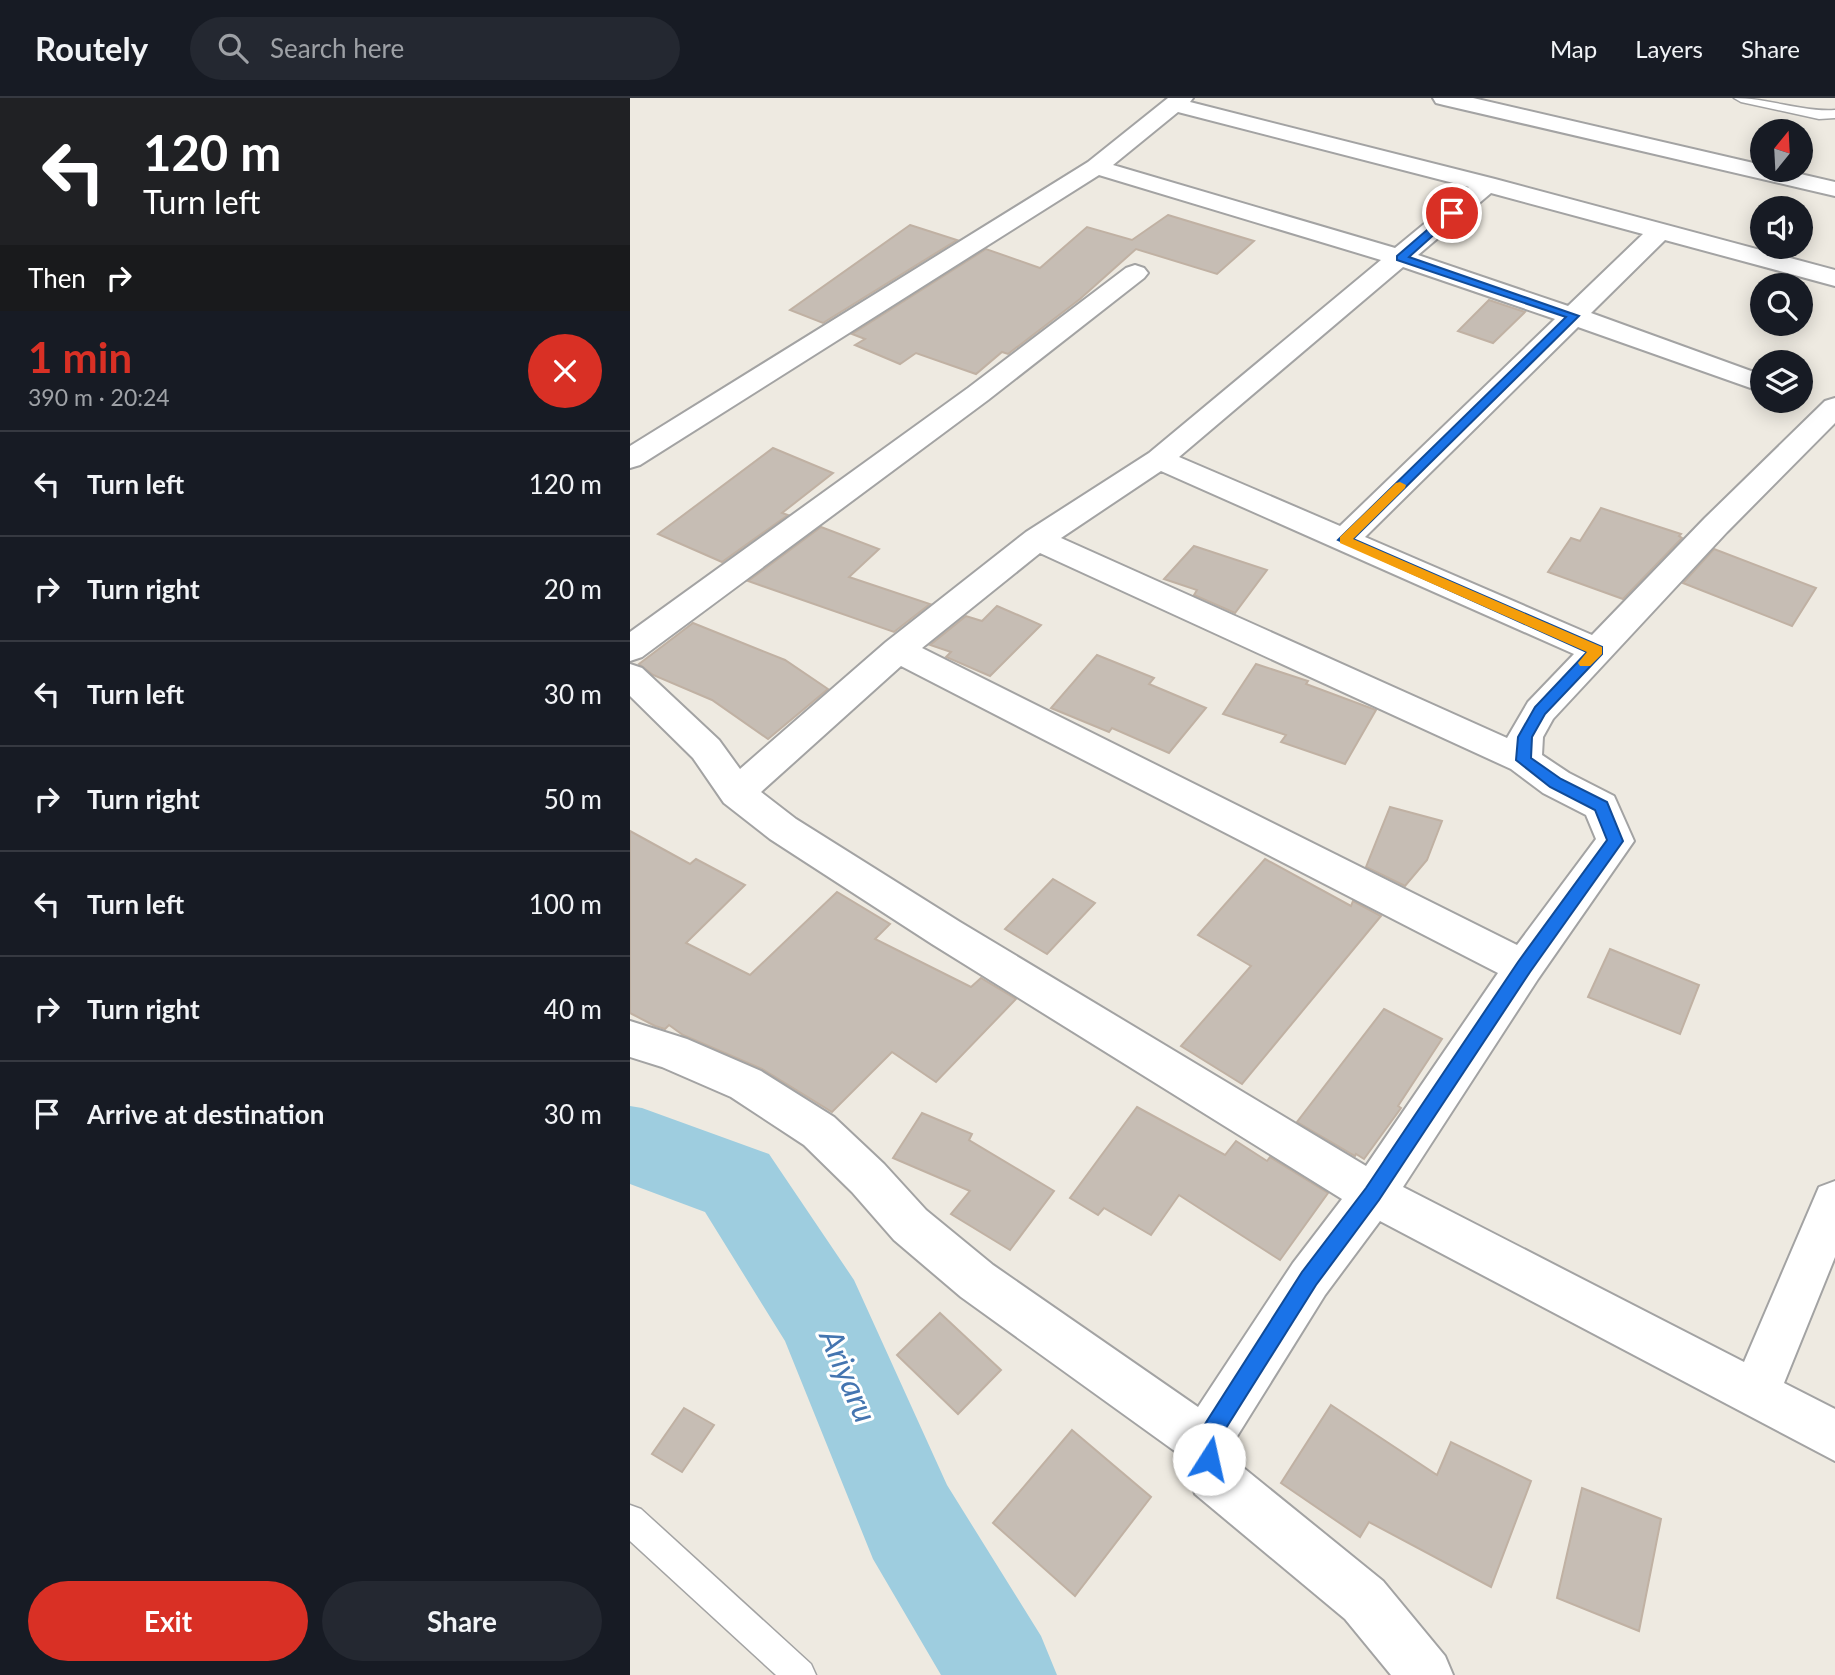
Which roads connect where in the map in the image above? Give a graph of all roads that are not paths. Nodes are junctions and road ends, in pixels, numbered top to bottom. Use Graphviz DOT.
graph roads {
  1 [pos="1444,98"];
  2 [pos="1741,98"];
  3 [pos="1178,101"];
  4 [pos="1835,114"];
  5 [pos="1096,167"];
  6 [pos="1487,184"];
  7 [pos="1835,190"];
  8 [pos="1660,231"];
  9 [pos="1401,258"];
  10 [pos="1135,273"];
  11 [pos="1835,278"];
  12 [pos="1573,316"];
  13 [pos="1750,380"];
  14 [pos="1823,405"];
  15 [pos="1159,458"];
  16 [pos="630,459"];
  17 [pos="1037,539"];
  18 [pos="1344,540"];
  19 [pos="630,649"];
  20 [pos="898,650"];
  21 [pos="1597,651"];
  22 [pos="630,676"];
  23 [pos="1524,760"];
  24 [pos="737,793"];
  25 [pos="1524,967"];
  26 [pos="630,1039"];
  27 [pos="1373,1194"];
  28 [pos="1835,1202"];
  29 [pos="1755,1394"];
  30 [pos="1835,1436"];
  31 [pos="1205,1442"];
  32 [pos="630,1520"];
  33 [pos="800,1675"];
  34 [pos="1426,1675"];
  1 -- 7 [label="street"];
  2 -- 4 [label="lane"];
  3 -- 5 [label="street"];
  3 -- 6 [label="street"];
  5 -- 9 [label="street"];
  5 -- 16 [label="street"];
  6 -- 8 [label="street"];
  6 -- 9 [label="street"];
  8 -- 11 [label="street"];
  8 -- 12 [label="street"];
  9 -- 12 [label="street"];
  9 -- 15 [label="street"];
  10 -- 19 [label="street"];
  12 -- 13 [label="street"];
  12 -- 18 [label="street"];
  14 -- 21 [label="street"];
  15 -- 17 [label="street"];
  15 -- 18 [label="street"];
  17 -- 20 [label="street"];
  17 -- 23 [label="street"];
  18 -- 21 [label="street"];
  20 -- 24 [label="street"];
  20 -- 25 [label="street"];
  21 -- 23 [label="street"];
  22 -- 24 [label="street"];
  23 -- 25 [label="street"];
  24 -- 27 [label="street"];
  25 -- 27 [label="street"];
  26 -- 31 [label="street"];
  27 -- 29 [label="street"];
  27 -- 31 [label="street"];
  28 -- 29 [label="street"];
  29 -- 30 [label="street"];
  31 -- 34 [label="street"];
  32 -- 33 [label="lane"];
}
